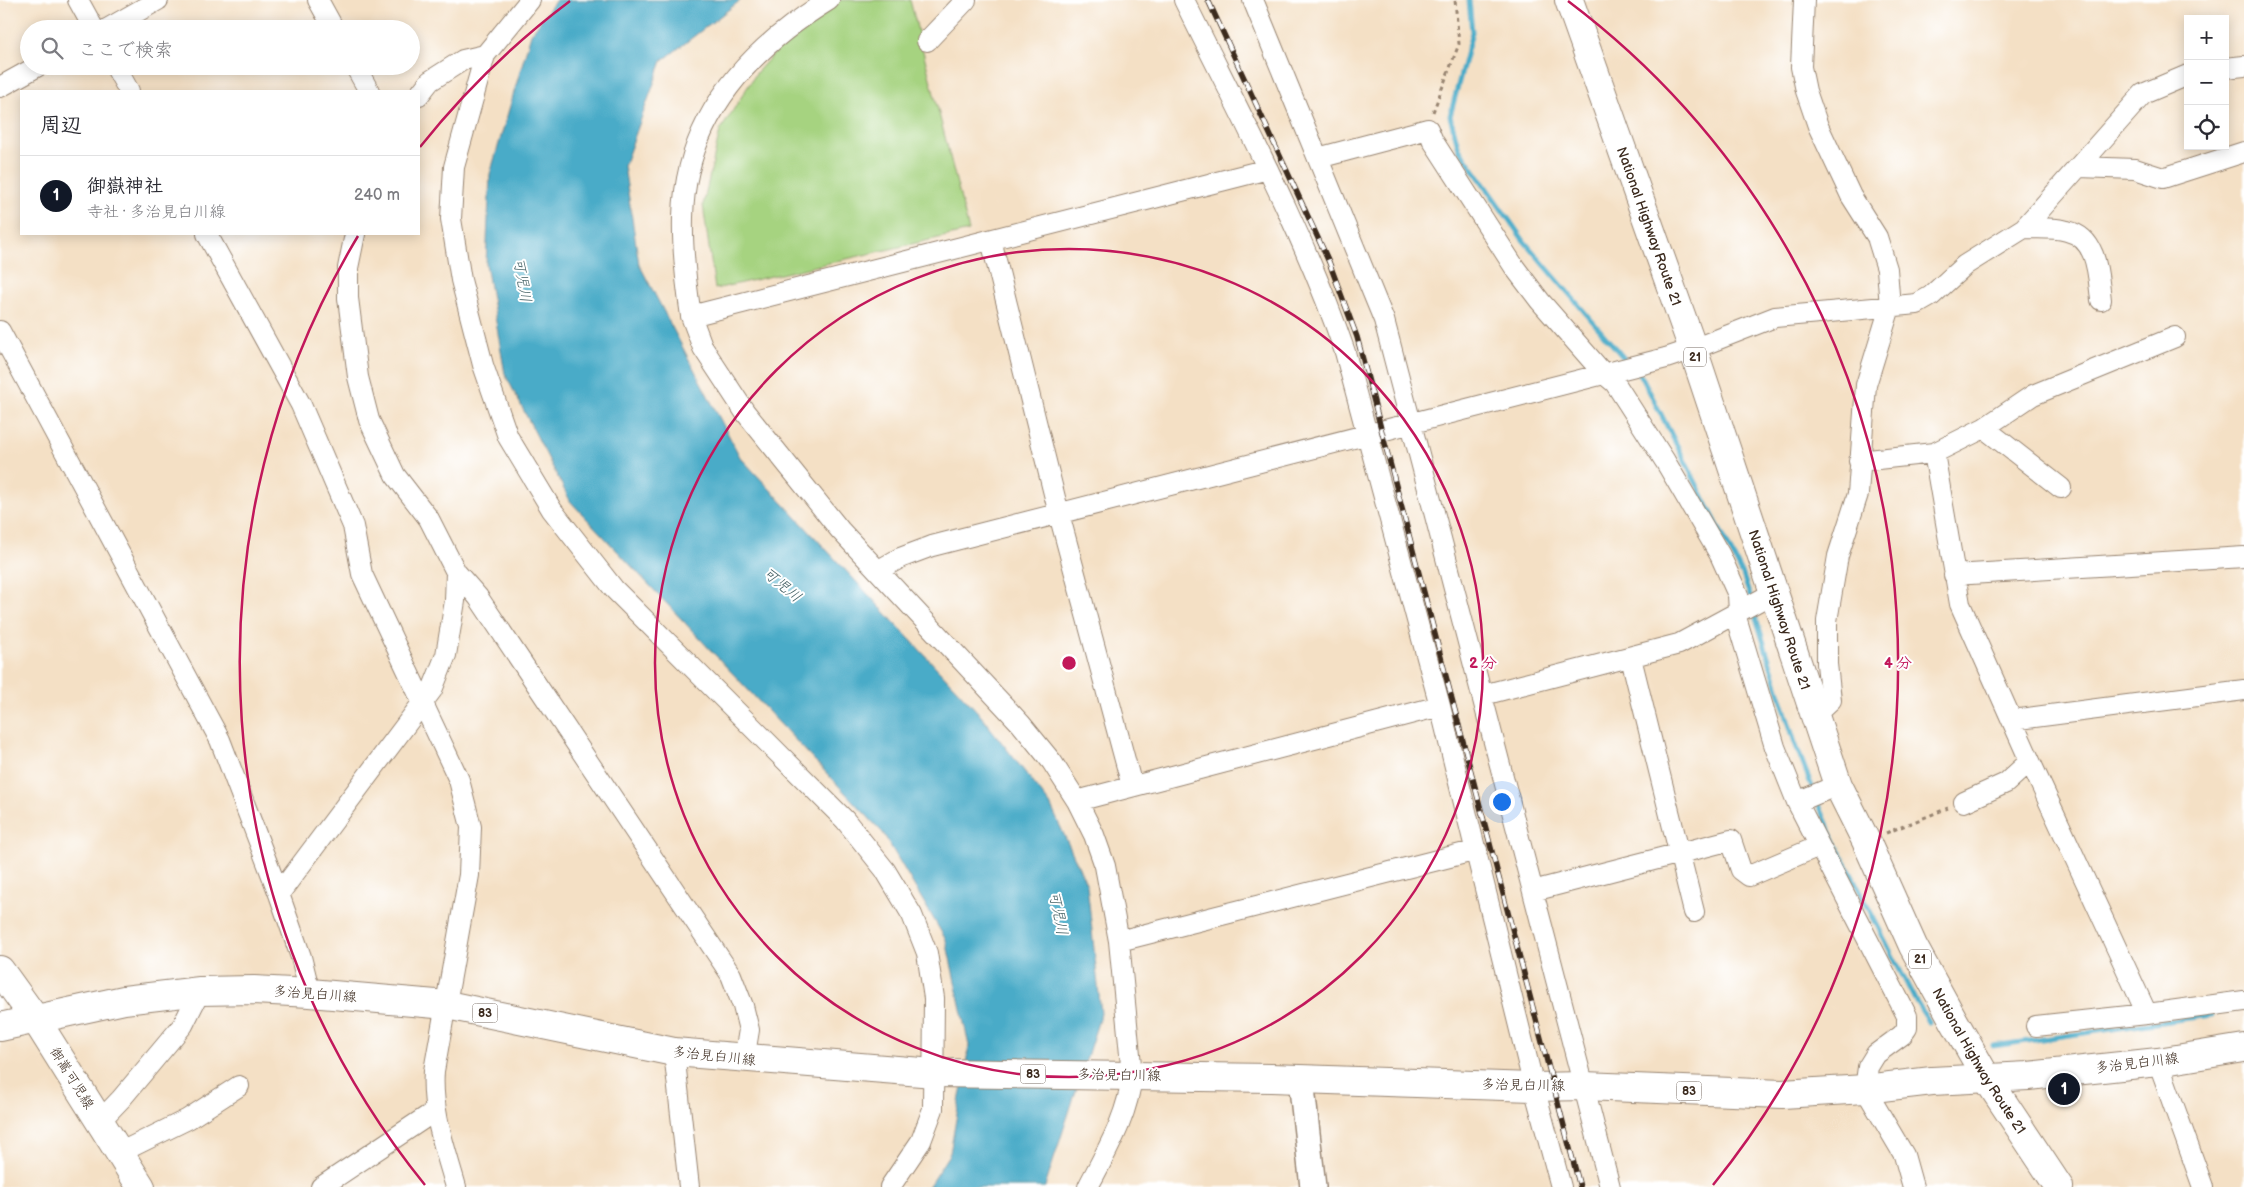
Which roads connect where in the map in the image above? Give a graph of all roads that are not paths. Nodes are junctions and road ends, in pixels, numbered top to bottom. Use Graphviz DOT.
graph roads {
  1 [pos="78,0"];
  2 [pos="158,0"];
  3 [pos="318,0"];
  4 [pos="530,0"];
  5 [pos="829,0"];
  6 [pos="966,0"];
  7 [pos="1184,0"];
  8 [pos="1253,0"];
  9 [pos="1569,0"];
  10 [pos="1804,0"];
  11 [pos="89,20"];
  12 [pos="123,20"];
  13 [pos="329,20"];
  14 [pos="927,41"];
  15 [pos="485,55"];
  16 [pos="2244,66"];
  17 [pos="2229,68"];
  18 [pos="22,75"];
  19 [pos="120,75"];
  20 [pos="360,75"];
  21 [pos="2184,77"];
  22 [pos="0,87"];
  23 [pos="128,90"];
  24 [pos="367,90"];
  25 [pos="420,94"];
  26 [pos="2244,152"];
  27 [pos="1318,158"];
  28 [pos="2079,167"];
  29 [pos="1268,170"];
  30 [pos="2024,228"];
  31 [pos="208,235"];
  32 [pos="355,235"];
  33 [pos="991,240"];
  34 [pos="2101,300"];
  35 [pos="1890,308"];
  36 [pos="691,316"];
  37 [pos="0,331"];
  38 [pos="2175,337"];
  39 [pos="1693,350"];
  40 [pos="1603,373"];
  41 [pos="1412,424"];
  42 [pos="1984,428"];
  43 [pos="1368,434"];
  44 [pos="1934,453"];
  45 [pos="1859,462"];
  46 [pos="2061,488"];
  47 [pos="1059,514"];
  48 [pos="2244,557"];
  49 [pos="879,570"];
  50 [pos="456,572"];
  51 [pos="1954,575"];
  52 [pos="1775,592"];
  53 [pos="1737,613"];
  54 [pos="1631,658"];
  55 [pos="2244,690"];
  56 [pos="1483,695"];
  57 [pos="422,702"];
  58 [pos="1440,706"];
  59 [pos="1815,715"];
  60 [pos="2012,720"];
  61 [pos="2030,761"];
  62 [pos="1838,785"];
  63 [pos="1132,786"];
  64 [pos="1077,801"];
  65 [pos="1797,802"];
  66 [pos="1964,802"];
  67 [pos="1819,846"];
  68 [pos="1477,850"];
  69 [pos="1679,854"];
  70 [pos="1533,891"];
  71 [pos="279,894"];
  72 [pos="1694,912"];
  73 [pos="1119,941"];
  74 [pos="0,970"];
  75 [pos="200,991"];
  76 [pos="310,993"];
  77 [pos="2244,1001"];
  78 [pos="447,1005"];
  79 [pos="2147,1014"];
  80 [pos="36,1020"];
  81 [pos="2036,1026"];
  82 [pos="0,1027"];
  83 [pos="2244,1048"];
  84 [pos="674,1052"];
  85 [pos="744,1060"];
  86 [pos="2158,1062"];
  87 [pos="934,1073"];
  88 [pos="1132,1074"];
  89 [pos="1986,1077"];
  90 [pos="1301,1079"];
  91 [pos="238,1086"];
  92 [pos="1584,1086"];
  93 [pos="1534,1087"];
  94 [pos="1865,1089"];
  95 [pos="435,1111"];
  96 [pos="99,1122"];
  97 [pos="119,1153"];
  98 [pos="141,1187"];
  99 [pos="321,1187"];
  100 [pos="456,1187"];
  101 [pos="689,1187"];
  102 [pos="890,1187"];
  103 [pos="1088,1187"];
  104 [pos="1313,1187"];
  105 [pos="1561,1187"];
  106 [pos="1610,1187"];
  107 [pos="1913,1187"];
  108 [pos="2059,1187"];
  109 [pos="2203,1187"];
  1 -- 11 [label="street"];
  2 -- 12 [label="street"];
  3 -- 13 [label="street"];
  4 -- 15 [label="street"];
  5 -- 36 [label="street"];
  6 -- 14 [label="street"];
  7 -- 29 [label="street"];
  8 -- 27 [label="street"];
  9 -- 39 [label="main road, National Highway Route 21 / 21"];
  10 -- 35 [label="street"];
  15 -- 25 [label="street"];
  15 -- 87 [label="street"];
  16 -- 17 [label="street"];
  18 -- 22 [label="street"];
  19 -- 23 [label="street"];
  20 -- 24 [label="street"];
  21 -- 28 [label="street"];
  26 -- 28 [label="street"];
  27 -- 40 [label="street"];
  27 -- 41 [label="street"];
  28 -- 30 [label="street"];
  29 -- 33 [label="street"];
  29 -- 43 [label="street"];
  30 -- 34 [label="street"];
  30 -- 35 [label="street"];
  31 -- 57 [label="street"];
  32 -- 50 [label="street"];
  33 -- 36 [label="street"];
  33 -- 47 [label="street"];
  35 -- 39 [label="street"];
  35 -- 45 [label="street"];
  36 -- 49 [label="street"];
  37 -- 71 [label="street"];
  38 -- 42 [label="street"];
  39 -- 40 [label="street"];
  39 -- 52 [label="main road, National Highway Route 21 / 21"];
  40 -- 41 [label="street"];
  40 -- 53 [label="street"];
  41 -- 43 [label="street"];
  41 -- 56 [label="street"];
  42 -- 44 [label="street"];
  42 -- 46 [label="street"];
  43 -- 47 [label="street"];
  43 -- 58 [label="street"];
  44 -- 45 [label="street"];
  44 -- 51 [label="street"];
  45 -- 59 [label="street"];
  47 -- 49 [label="street"];
  47 -- 63 [label="street"];
  48 -- 51 [label="street"];
  49 -- 64 [label="street"];
  50 -- 57 [label="street"];
  50 -- 85 [label="street"];
  51 -- 60 [label="street"];
  52 -- 53 [label="street"];
  52 -- 59 [label="main road, National Highway Route 21 / 21"];
  53 -- 54 [label="street"];
  53 -- 65 [label="street"];
  54 -- 56 [label="street"];
  54 -- 69 [label="street"];
  55 -- 60 [label="street"];
  56 -- 70 [label="street"];
  57 -- 71 [label="street"];
  57 -- 78 [label="street"];
  58 -- 63 [label="street"];
  58 -- 68 [label="street"];
  59 -- 62 [label="main road, National Highway Route 21 / 21"];
  60 -- 61 [label="street"];
  61 -- 66 [label="street"];
  61 -- 79 [label="street"];
  62 -- 65 [label="street"];
  62 -- 89 [label="main road, National Highway Route 21 / 21"];
  63 -- 64 [label="street"];
  64 -- 73 [label="street"];
  65 -- 67 [label="street"];
  67 -- 69 [label="street"];
  67 -- 94 [label="street"];
  68 -- 73 [label="street"];
  68 -- 93 [label="street"];
  69 -- 70 [label="street"];
  69 -- 72 [label="street"];
  70 -- 92 [label="street"];
  71 -- 76 [label="street"];
  73 -- 88 [label="street"];
  74 -- 80 [label="main road, 御嵩可児線"];
  75 -- 76 [label="main road, 多治見白川線 / 83"];
  75 -- 80 [label="main road, 多治見白川線 / 83"];
  75 -- 96 [label="street"];
  76 -- 78 [label="main road, 多治見白川線 / 83"];
  77 -- 79 [label="street"];
  78 -- 84 [label="main road, 多治見白川線 / 83"];
  78 -- 95 [label="street"];
  79 -- 81 [label="street"];
  80 -- 82 [label="main road, 多治見白川線 / 83"];
  80 -- 96 [label="main road, 御嵩可児線"];
  83 -- 86 [label="main road, 多治見白川線 / 83"];
  84 -- 85 [label="main road, 多治見白川線 / 83"];
  84 -- 101 [label="street"];
  85 -- 87 [label="main road, 多治見白川線 / 83"];
  86 -- 89 [label="main road, 多治見白川線 / 83"];
  86 -- 109 [label="street"];
  87 -- 88 [label="main road, 多治見白川線 / 83"];
  87 -- 102 [label="street"];
  88 -- 90 [label="main road, 多治見白川線 / 83"];
  88 -- 103 [label="street"];
  89 -- 94 [label="main road, 多治見白川線 / 83"];
  89 -- 108 [label="main road, National Highway Route 21 / 21"];
  90 -- 93 [label="main road, 多治見白川線 / 83"];
  90 -- 104 [label="street"];
  91 -- 97 [label="street"];
  92 -- 93 [label="main road, 多治見白川線 / 83"];
  92 -- 94 [label="main road, 多治見白川線 / 83"];
  92 -- 106 [label="street"];
  93 -- 105 [label="street"];
  94 -- 107 [label="street"];
  95 -- 99 [label="street"];
  95 -- 100 [label="street"];
  96 -- 97 [label="main road, 御嵩可児線"];
  97 -- 98 [label="main road, 御嵩可児線"];
}
